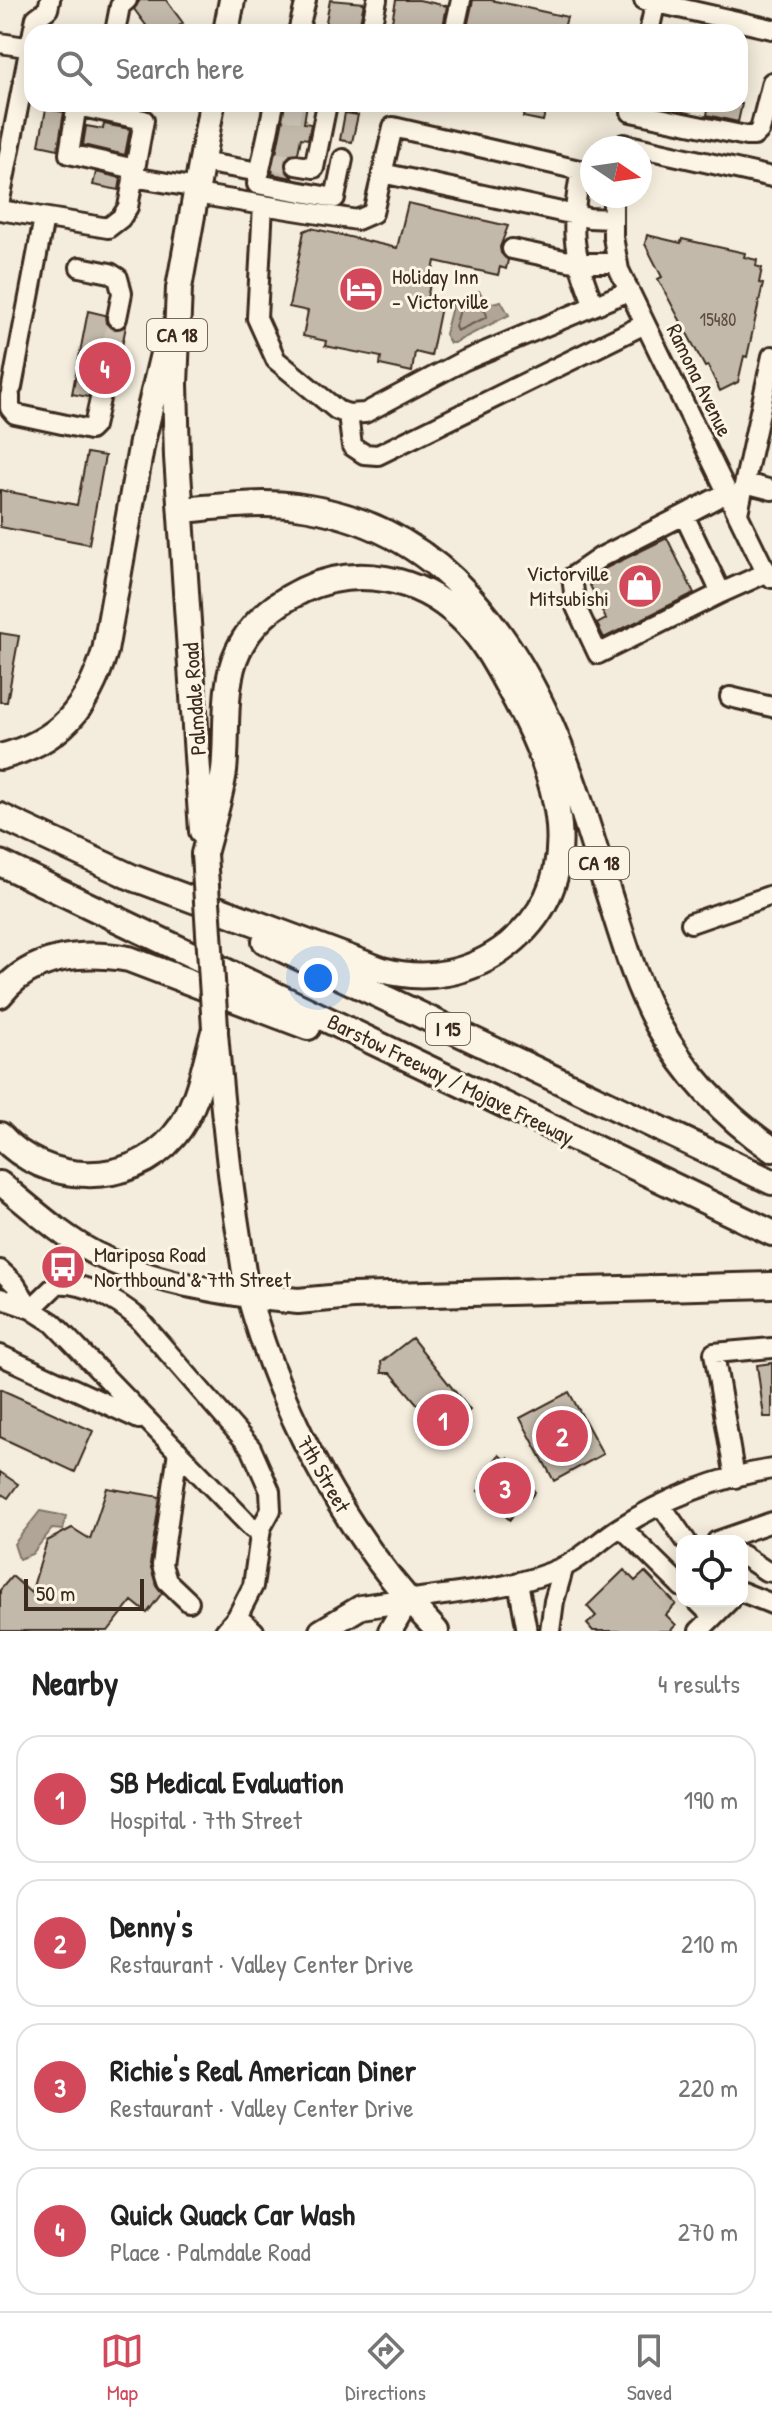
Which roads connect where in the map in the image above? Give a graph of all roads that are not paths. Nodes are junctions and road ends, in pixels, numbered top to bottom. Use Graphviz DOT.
graph roads {
  1 [pos="50,0"];
  2 [pos="127,0"];
  3 [pos="232,0"];
  4 [pos="306,0"];
  5 [pos="377,0"];
  6 [pos="461,0"];
  7 [pos="652,1"];
  8 [pos="35,24"];
  9 [pos="117,24"];
  10 [pos="228,24"];
  11 [pos="300,24"];
  12 [pos="372,24"];
  13 [pos="456,24"];
  14 [pos="650,24"];
  15 [pos="772,29"];
  16 [pos="24,42"];
  17 [pos="0,43"];
  18 [pos="24,81"];
  19 [pos="772,82"];
  20 [pos="76,112"];
  21 [pos="108,112"];
  22 [pos="210,112"];
  23 [pos="276,112"];
  24 [pos="316,112"];
  25 [pos="325,112"];
  26 [pos="631,112"];
  27 [pos="648,112"];
  28 [pos="305,114"];
  29 [pos="626,136"];
  30 [pos="652,152"];
  31 [pos="343,159"];
  32 [pos="201,162"];
  33 [pos="265,164"];
  34 [pos="580,169"];
  35 [pos="134,173"];
  36 [pos="382,173"];
  37 [pos="772,177"];
  38 [pos="196,191"];
  39 [pos="580,192"];
  40 [pos="309,194"];
  41 [pos="0,200"];
  42 [pos="263,205"];
  43 [pos="612,208"];
  44 [pos="0,210"];
  45 [pos="573,214"];
  46 [pos="44,218"];
  47 [pos="612,219"];
  48 [pos="512,249"];
  49 [pos="578,263"];
  50 [pos="617,263"];
  51 [pos="80,267"];
  52 [pos="179,288"];
  53 [pos="629,291"];
  54 [pos="594,305"];
  55 [pos="117,318"];
  56 [pos="645,324"];
  57 [pos="772,356"];
  58 [pos="769,385"];
  59 [pos="100,399"];
  60 [pos="348,414"];
  61 [pos="764,433"];
  62 [pos="736,488"];
  63 [pos="772,490"];
  64 [pos="181,510"];
  65 [pos="684,515"];
  66 [pos="770,575"];
  67 [pos="721,593"];
  68 [pos="730,697"];
  69 [pos="772,707"];
  70 [pos="0,757"];
  71 [pos="0,816"];
  72 [pos="204,854"];
  73 [pos="0,863"];
  74 [pos="126,875"];
  75 [pos="772,895"];
  76 [pos="691,923"];
  77 [pos="0,995"];
  78 [pos="215,1028"];
  79 [pos="462,1085"];
  80 [pos="0,1135"];
  81 [pos="772,1149"];
  82 [pos="772,1182"];
  83 [pos="0,1183"];
  84 [pos="772,1233"];
  85 [pos="0,1270"];
  86 [pos="772,1285"];
  87 [pos="249,1296"];
  88 [pos="0,1298"];
  89 [pos="31,1309"];
  90 [pos="772,1348"];
  91 [pos="0,1355"];
  92 [pos="151,1425"];
  93 [pos="178,1451"];
  94 [pos="772,1469"];
  95 [pos="735,1478"];
  96 [pos="661,1505"];
  97 [pos="772,1522"];
  98 [pos="621,1527"];
  99 [pos="261,1528"];
  100 [pos="682,1535"];
  101 [pos="736,1535"];
  102 [pos="748,1559"];
  103 [pos="564,1566"];
  104 [pos="772,1572"];
  105 [pos="676,1581"];
  106 [pos="518,1582"];
  107 [pos="748,1594"];
  108 [pos="408,1600"];
  109 [pos="189,1602"];
  110 [pos="772,1604"];
  111 [pos="699,1607"];
  112 [pos="724,1607"];
  113 [pos="231,1624"];
  114 [pos="707,1626"];
  115 [pos="254,1631"];
  116 [pos="321,1631"];
  117 [pos="390,1631"];
  118 [pos="437,1631"];
  119 [pos="527,1631"];
  120 [pos="550,1631"];
  1 -- 8 [label="street"];
  2 -- 9 [label="street"];
  3 -- 10 [label="highway"];
  4 -- 11 [label="street"];
  5 -- 12 [label="street"];
  6 -- 13 [label="street"];
  7 -- 14 [label="street"];
  7 -- 15 [label="street"];
  16 -- 17 [label="street"];
  18 -- 41 [label="street"];
  19 -- 27 [label="street"];
  20 -- 35 [label="street"];
  21 -- 35 [label="street"];
  22 -- 32 [label="highway, Palmdale Road / CA 18"];
  23 -- 33 [label="street"];
  24 -- 28 [label="street"];
  25 -- 40 [label="street"];
  26 -- 29 [label="street"];
  30 -- 37 [label="street"];
  31 -- 40 [label="street"];
  32 -- 33 [label="street"];
  32 -- 38 [label="highway, Palmdale Road / CA 18"];
  33 -- 40 [label="street"];
  34 -- 36 [label="street"];
  35 -- 38 [label="street"];
  35 -- 46 [label="street"];
  36 -- 42 [label="street"];
  36 -- 45 [label="street"];
  38 -- 42 [label="street"];
  38 -- 52 [label="highway, Palmdale Road / CA 18"];
  39 -- 45 [label="street"];
  42 -- 60 [label="street"];
  43 -- 47 [label="street, Ramona Avenue"];
  44 -- 46 [label="street"];
  45 -- 47 [label="street"];
  45 -- 49 [label="street"];
  46 -- 59 [label="street"];
  47 -- 50 [label="street, Ramona Avenue"];
  48 -- 49 [label="street"];
  49 -- 50 [label="street"];
  49 -- 54 [label="street"];
  50 -- 53 [label="street, Ramona Avenue"];
  51 -- 55 [label="street"];
  52 -- 64 [label="highway, Palmdale Road / CA 18"];
  52 -- 70 [label="highway"];
  53 -- 54 [label="street"];
  53 -- 56 [label="street, Ramona Avenue"];
  54 -- 60 [label="street"];
  56 -- 60 [label="street"];
  56 -- 62 [label="street, Ramona Avenue"];
  57 -- 58 [label="street"];
  58 -- 61 [label="street"];
  61 -- 62 [label="street"];
  62 -- 63 [label="street"];
  62 -- 65 [label="street"];
  62 -- 66 [label="street, Ramona Avenue"];
  64 -- 72 [label="highway, Palmdale Road / CA 18"];
  64 -- 81 [label="highway, CA 18"];
  65 -- 67 [label="street"];
  65 -- 67 [label="street"];
  66 -- 67 [label="street"];
  68 -- 69 [label="street"];
  71 -- 74 [label="highway, Barstow Freeway / Mojave Freeway / I 15"];
  72 -- 74 [label="highway"];
  72 -- 78 [label="highway, Palmdale Road, bridge"];
  73 -- 79 [label="highway, Barstow Freeway / Mojave Freeway / I 15"];
  74 -- 82 [label="highway, Barstow Freeway / Mojave Freeway / I 15"];
  75 -- 76 [label="street"];
  77 -- 79 [label="highway"];
  78 -- 80 [label="highway"];
  78 -- 87 [label="main road, Palmdale Road"];
  79 -- 84 [label="highway, Barstow Freeway / Mojave Freeway / I 15"];
  83 -- 87 [label="main road"];
  85 -- 89 [label="street"];
  86 -- 87 [label="highway"];
  87 -- 108 [label="main road, 7th Street"];
  88 -- 89 [label="street"];
  89 -- 92 [label="street"];
  89 -- 99 [label="street"];
  90 -- 95 [label="street"];
  91 -- 92 [label="street"];
  92 -- 93 [label="street"];
  93 -- 99 [label="street"];
  93 -- 109 [label="street"];
  94 -- 95 [label="street"];
  95 -- 96 [label="street"];
  96 -- 98 [label="street"];
  96 -- 100 [label="street"];
  97 -- 101 [label="street"];
  98 -- 103 [label="street"];
  98 -- 105 [label="street"];
  99 -- 113 [label="street"];
  102 -- 104 [label="street"];
  103 -- 106 [label="street"];
  103 -- 120 [label="street"];
  106 -- 108 [label="street"];
  106 -- 119 [label="street"];
  107 -- 110 [label="street"];
  108 -- 116 [label="main road"];
  108 -- 117 [label="main road"];
  108 -- 118 [label="main road, 7th Street"];
  111 -- 114 [label="street"];
  112 -- 114 [label="street"];
  113 -- 115 [label="street"];
}
